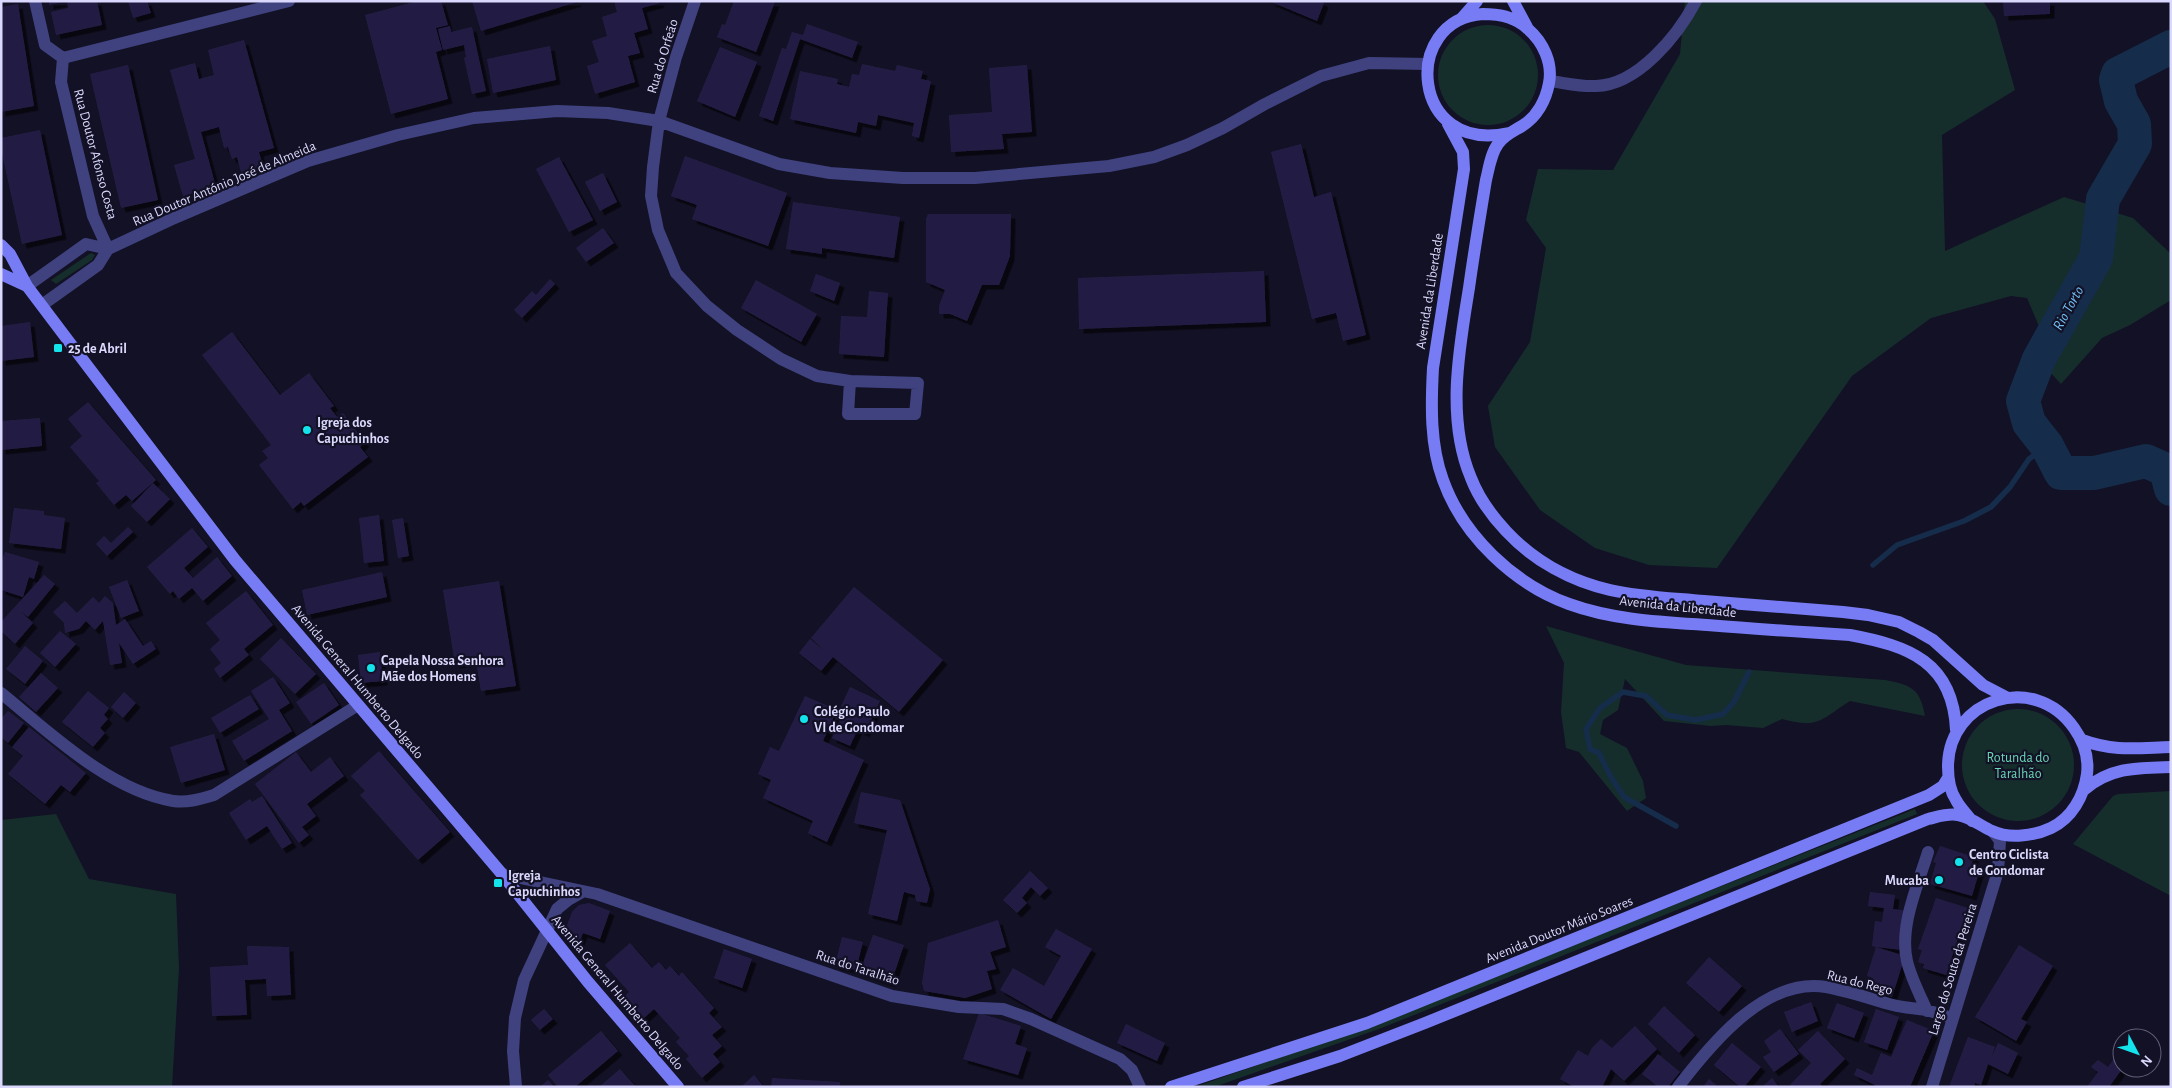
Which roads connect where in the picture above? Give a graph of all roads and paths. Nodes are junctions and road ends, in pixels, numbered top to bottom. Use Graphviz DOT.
graph roads {
  1 [pos="35,1"];
  2 [pos="289,1"];
  3 [pos="695,1"];
  4 [pos="1477,1"];
  5 [pos="1513,1"];
  6 [pos="1696,1"];
  7 [pos="275,3"];
  8 [pos="1459,21"];
  9 [pos="1527,27"];
  10 [pos="64,58"];
  11 [pos="1428,64"];
  12 [pos="1550,81"];
  13 [pos="1444,118"];
  14 [pos="659,121"];
  15 [pos="1508,133"];
  16 [pos="1,245"];
  17 [pos="108,249"];
  18 [pos="1,274"];
  19 [pos="27,286"];
  20 [pos="42,305"];
  21 [pos="850,381"];
  22 [pos="1,693"];
  23 [pos="2008,698"];
  24 [pos="358,705"];
  25 [pos="1956,730"];
  26 [pos="2082,740"];
  27 [pos="2171,747"];
  28 [pos="2171,766"];
  29 [pos="1948,778"];
  30 [pos="2085,789"];
  31 [pos="1972,821"];
  32 [pos="1994,833"];
  33 [pos="2023,836"];
  34 [pos="1928,852"];
  35 [pos="2000,860"];
  36 [pos="502,874"];
  37 [pos="582,892"];
  38 [pos="546,930"];
  39 [pos="1927,1011"];
  40 [pos="1952,1018"];
  41 [pos="516,1087"];
  42 [pos="678,1087"];
  43 [pos="1140,1087"];
  44 [pos="1171,1087"];
  45 [pos="1243,1087"];
  46 [pos="1678,1087"];
  47 [pos="1932,1087"];
  1 -- 10 [label="street"];
  2 -- 7 [label="street"];
  3 -- 14 [label="street, Rua do Orfeão"];
  4 -- 8 [label="main road"];
  5 -- 9 [label="main road"];
  6 -- 12 [label="street"];
  7 -- 10 [label="street"];
  8 -- 9 [label="main road"];
  8 -- 11 [label="main road"];
  9 -- 12 [label="main road"];
  10 -- 17 [label="street, Rua Doutor Afonso Costa"];
  11 -- 13 [label="main road"];
  11 -- 14 [label="street, Rua Doutor António José de Almeida"];
  12 -- 15 [label="main road"];
  13 -- 15 [label="main road"];
  13 -- 25 [label="main road, Avenida da Liberdade"];
  14 -- 17 [label="street, Rua Doutor António José de Almeida"];
  14 -- 21 [label="street, Rua do Orfeão"];
  15 -- 23 [label="main road, Avenida da Liberdade"];
  16 -- 19 [label="main road, Avenida General Humberto Delgado"];
  17 -- 19 [label="street"];
  17 -- 20 [label="street, Rua Doutor António José de Almeida"];
  18 -- 19 [label="main road, Avenida General Humberto Delgado"];
  19 -- 20 [label="main road, Avenida General Humberto Delgado"];
  20 -- 24 [label="main road, Avenida General Humberto Delgado"];
  21 -- 21 [label="street, Rua do Orfeão"];
  22 -- 24 [label="street"];
  23 -- 25 [label="main road"];
  23 -- 26 [label="main road"];
  24 -- 36 [label="main road, Avenida General Humberto Delgado"];
  25 -- 29 [label="main road"];
  26 -- 27 [label="main road"];
  26 -- 30 [label="main road"];
  28 -- 30 [label="main road"];
  29 -- 31 [label="main road"];
  29 -- 44 [label="main road, Avenida Doutor Mário Soares"];
  30 -- 33 [label="main road"];
  31 -- 32 [label="main road"];
  31 -- 45 [label="main road"];
  32 -- 33 [label="main road"];
  32 -- 35 [label="street, Largo do Souto da Pereira"];
  33 -- 35 [label="street, Largo do Souto da Pereira"];
  34 -- 39 [label="street"];
  35 -- 40 [label="street, Largo do Souto da Pereira"];
  36 -- 37 [label="street, Rua do Taralhão"];
  36 -- 38 [label="main road, Avenida General Humberto Delgado"];
  37 -- 38 [label="street"];
  37 -- 43 [label="street, Rua do Taralhão"];
  38 -- 41 [label="street"];
  38 -- 42 [label="main road, Avenida General Humberto Delgado"];
  39 -- 40 [label="street, Rua do Rego"];
  39 -- 46 [label="street, Rua do Rego"];
  40 -- 47 [label="street, Largo do Souto da Pereira"];
}
